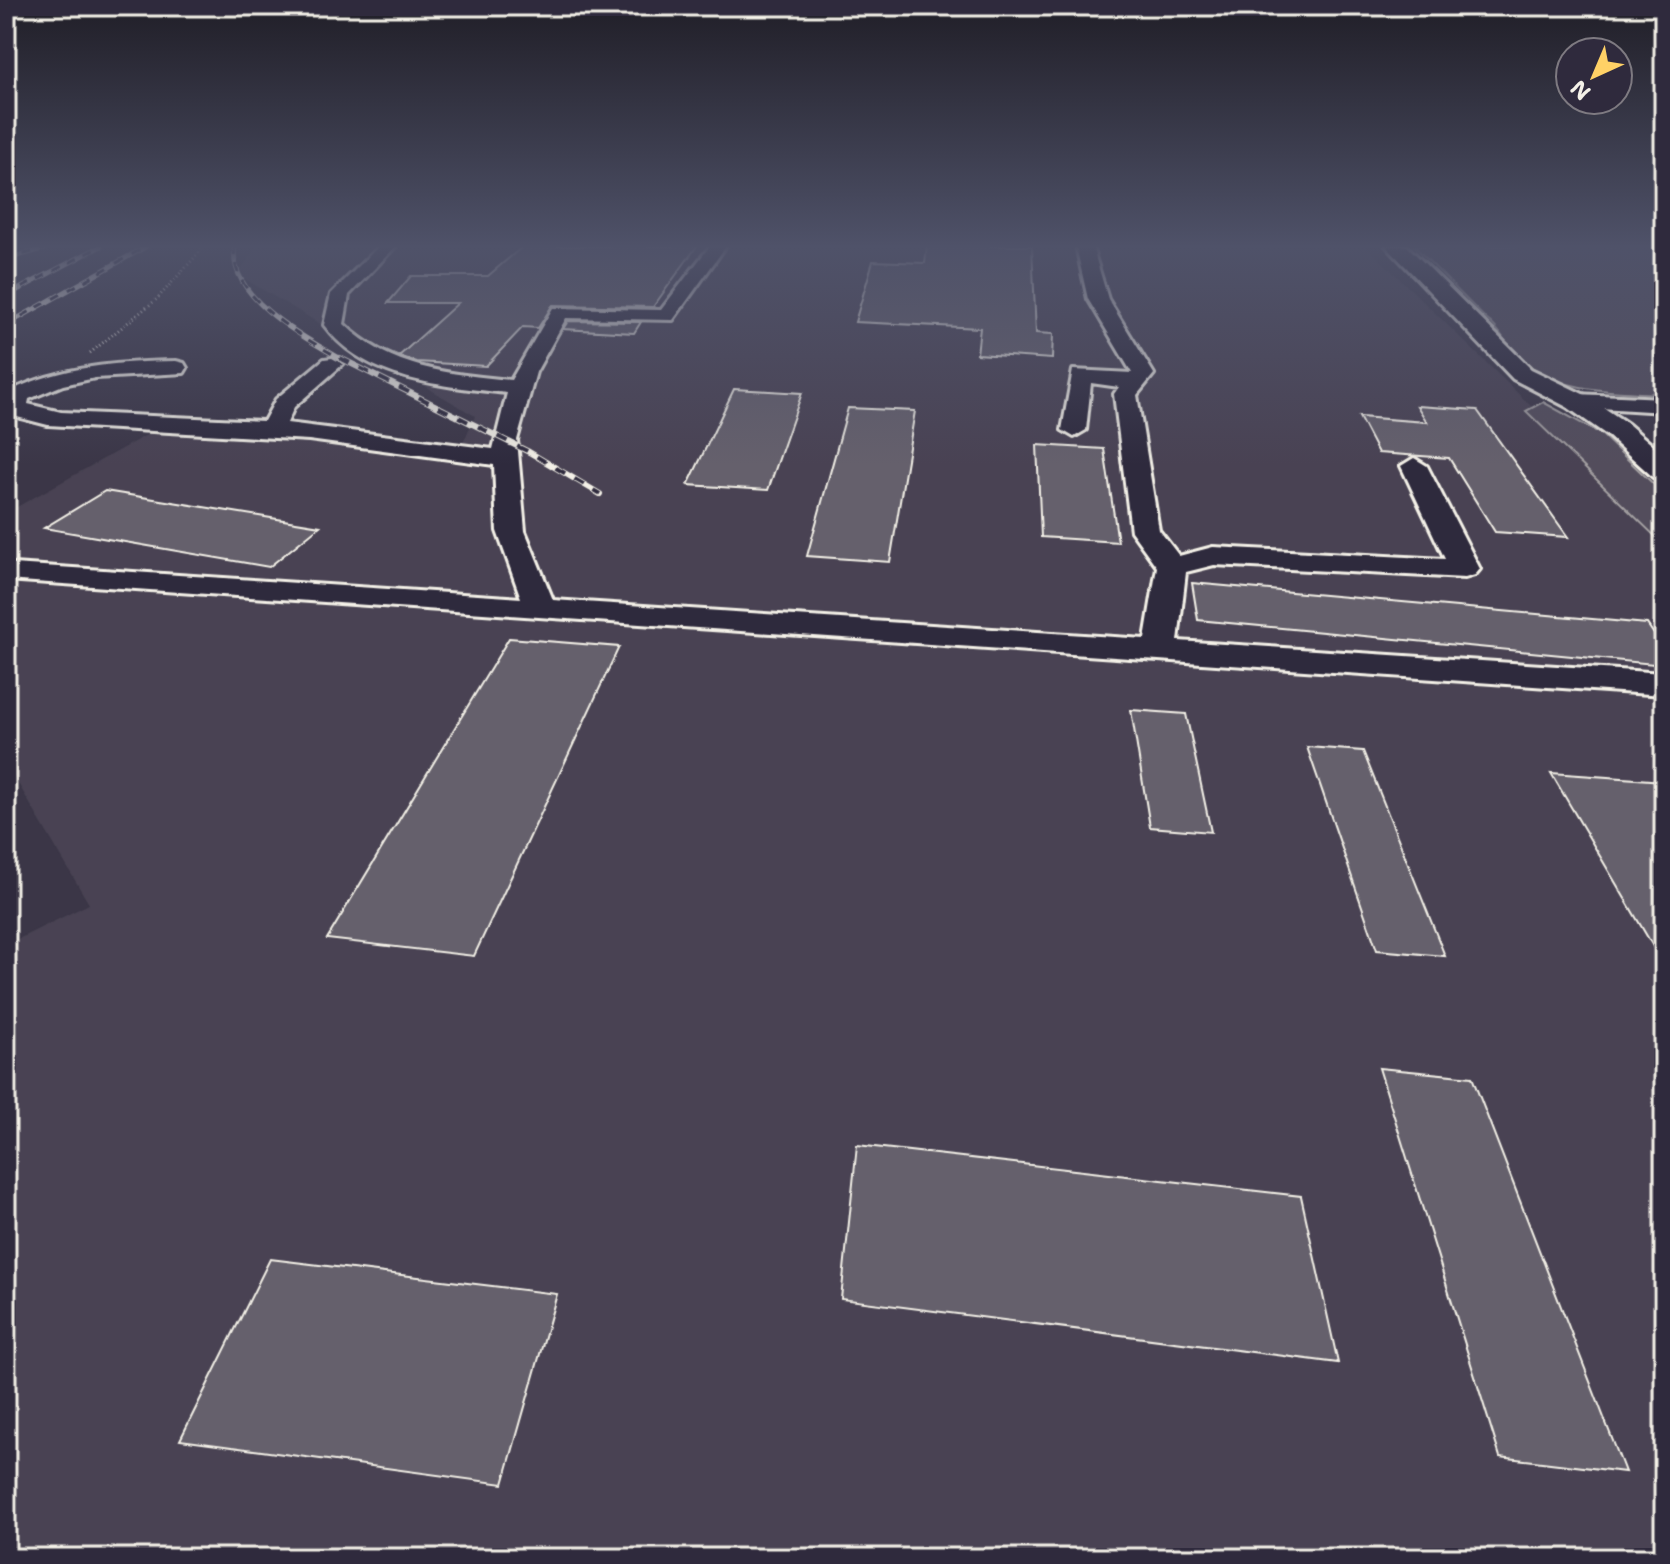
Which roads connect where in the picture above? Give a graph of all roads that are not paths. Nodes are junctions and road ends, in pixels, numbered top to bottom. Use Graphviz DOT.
graph roads {
  1 [pos="335,319"];
  2 [pos="556,319"];
  3 [pos="1110,319"];
  4 [pos="1468,319"];
  5 [pos="332,364"];
  6 [pos="176,368"];
  7 [pos="1136,382"];
  8 [pos="520,388"];
  9 [pos="1576,401"];
  10 [pos="1664,405"];
  11 [pos="272,429"];
  12 [pos="1074,430"];
  13 [pos="506,459"];
  14 [pos="1414,466"];
  15 [pos="1664,471"];
  16 [pos="1172,567"];
  17 [pos="13,573"];
  18 [pos="541,609"];
  19 [pos="1160,650"];
  20 [pos="1664,684"];
  1 -- 8 [label="street"];
  2 -- 8 [label="street"];
  3 -- 7 [label="street"];
  4 -- 9 [label="main road"];
  5 -- 11 [label="street"];
  6 -- 11 [label="street"];
  7 -- 12 [label="street"];
  7 -- 16 [label="street"];
  8 -- 13 [label="street"];
  9 -- 10 [label="street"];
  9 -- 15 [label="main road"];
  11 -- 13 [label="street"];
  13 -- 18 [label="street"];
  14 -- 16 [label="street"];
  16 -- 19 [label="street"];
  17 -- 18 [label="street"];
  18 -- 19 [label="street"];
  19 -- 20 [label="street"];
}
